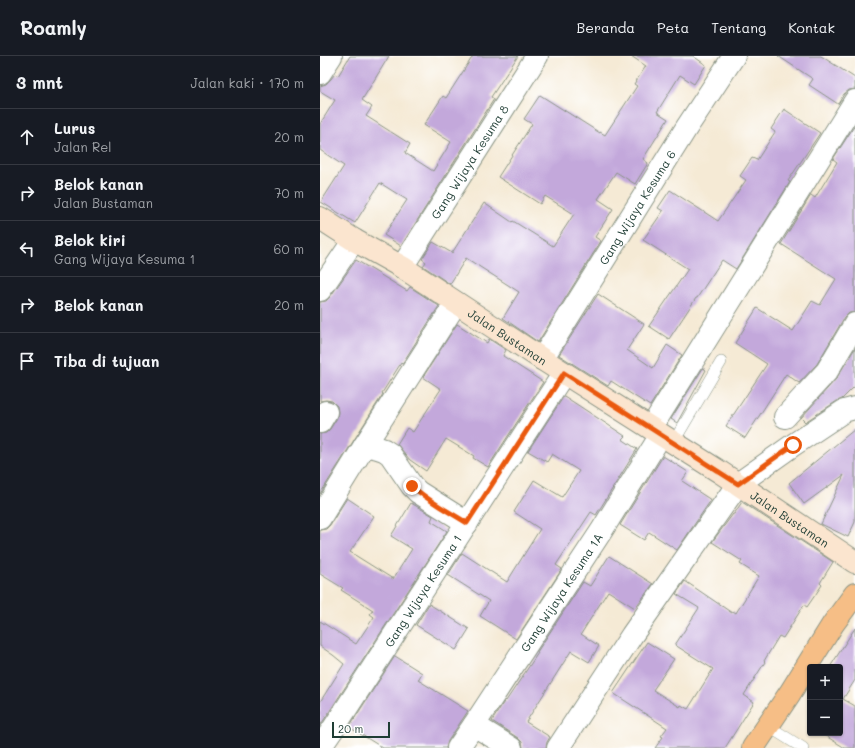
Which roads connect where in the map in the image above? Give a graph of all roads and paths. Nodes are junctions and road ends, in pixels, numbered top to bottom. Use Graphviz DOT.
graph roads {
  1 [pos="331,56"];
  2 [pos="537,56"];
  3 [pos="734,56"];
  4 [pos="320,73"];
  5 [pos="855,101"];
  6 [pos="320,218"];
  7 [pos="354,240"];
  8 [pos="402,268"];
  9 [pos="320,290"];
  10 [pos="456,303"];
  11 [pos="855,324"];
  12 [pos="542,359"];
  13 [pos="721,362"];
  14 [pos="564,373"];
  15 [pos="855,408"];
  16 [pos="785,418"];
  17 [pos="662,435"];
  18 [pos="365,445"];
  19 [pos="738,484"];
  20 [pos="320,518"];
  21 [pos="467,523"];
  22 [pos="855,562"];
  23 [pos="855,594"];
  24 [pos="474,725"];
  25 [pos="768,726"];
  26 [pos="320,748"];
  27 [pos="458,748"];
  28 [pos="511,748"];
  29 [pos="558,748"];
  30 [pos="753,748"];
  31 [pos="803,748"];
  1 -- 4 [label="street"];
  2 -- 8 [label="street, Gang Wijaya Kesuma 8"];
  3 -- 12 [label="street, Gang Wijaya Kesuma 6"];
  5 -- 17 [label="street, Gang Wijaya Kesuma 1A"];
  6 -- 7 [label="main road, Jalan Bustaman"];
  7 -- 8 [label="main road, Jalan Bustaman"];
  7 -- 9 [label="street"];
  8 -- 10 [label="main road, Jalan Bustaman"];
  10 -- 12 [label="main road, Jalan Bustaman"];
  10 -- 18 [label="street"];
  11 -- 16 [label="street"];
  12 -- 14 [label="main road, Jalan Bustaman"];
  13 -- 17 [label="lane"];
  14 -- 17 [label="main road, Jalan Bustaman"];
  14 -- 21 [label="street, Gang Wijaya Kesuma 1"];
  15 -- 19 [label="street"];
  17 -- 19 [label="main road, Jalan Bustaman"];
  17 -- 24 [label="street, Gang Wijaya Kesuma 1A"];
  18 -- 20 [label="street"];
  18 -- 21 [label="street"];
  19 -- 22 [label="main road, Jalan Bustaman"];
  19 -- 29 [label="street"];
  21 -- 26 [label="street, Gang Wijaya Kesuma 1"];
  23 -- 25 [label="highway"];
  24 -- 27 [label="street, Gang Wijaya Kesuma 1A"];
  24 -- 28 [label="street"];
  25 -- 30 [label="highway"];
  25 -- 31 [label="lane"];
}
